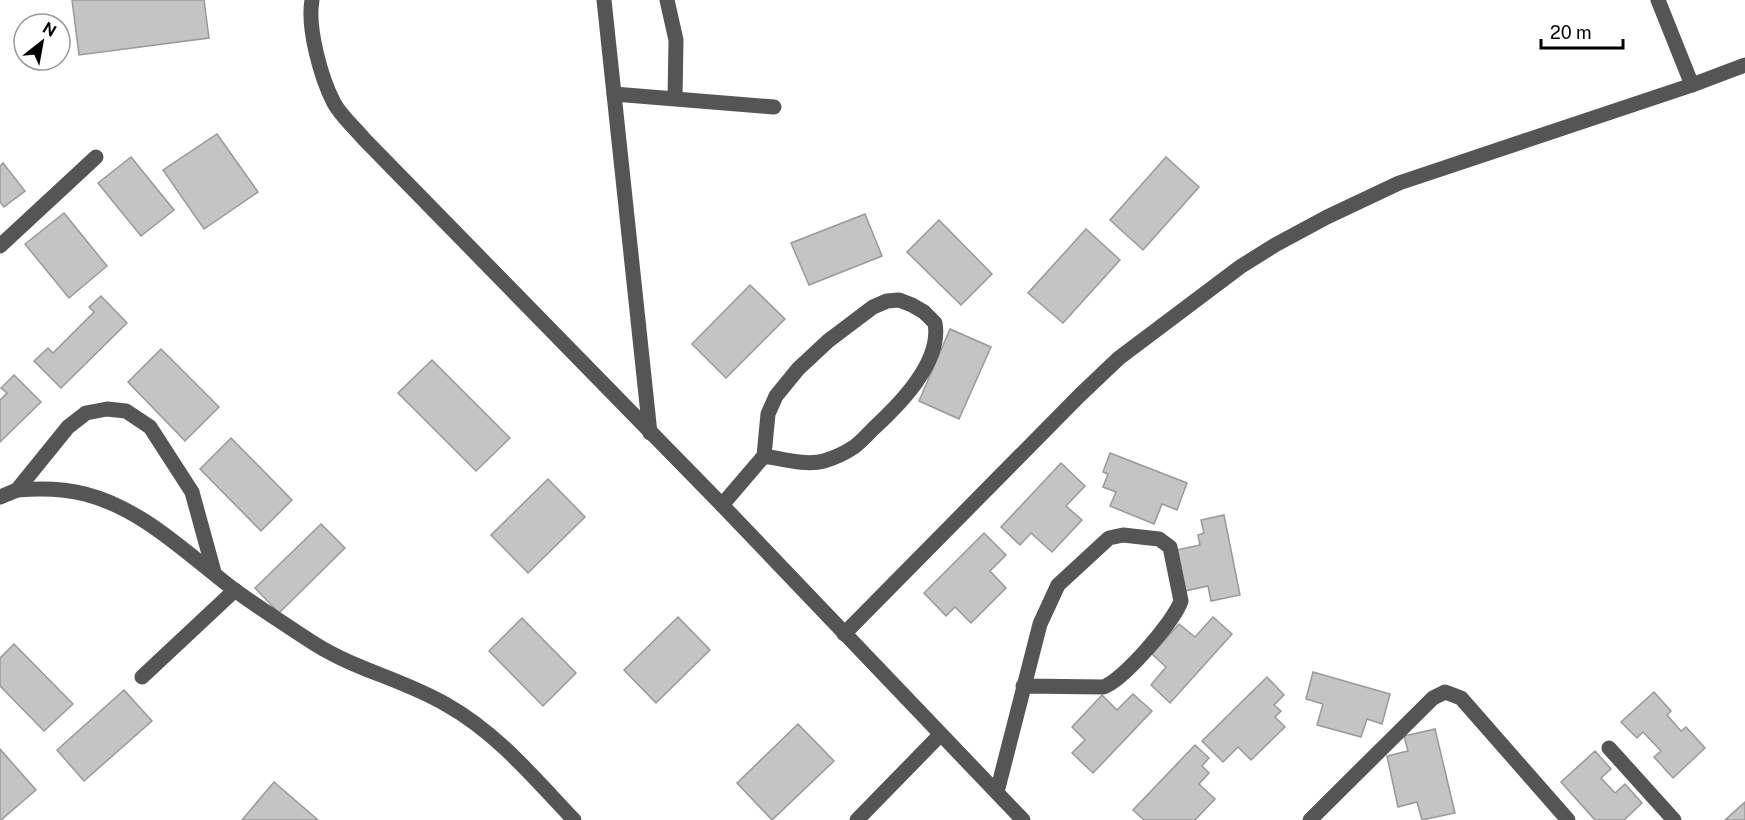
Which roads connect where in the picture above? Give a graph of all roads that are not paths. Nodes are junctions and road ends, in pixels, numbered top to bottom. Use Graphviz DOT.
graph roads {
  1 [pos="312,0"];
  2 [pos="604,0"];
  3 [pos="667,0"];
  4 [pos="1658,0"];
  5 [pos="1745,65"];
  6 [pos="1692,85"];
  7 [pos="614,93"];
  8 [pos="675,98"];
  9 [pos="774,107"];
  10 [pos="96,157"];
  11 [pos="0,246"];
  12 [pos="650,433"];
  13 [pos="764,456"];
  14 [pos="17,490"];
  15 [pos="0,497"];
  16 [pos="722,506"];
  17 [pos="214,572"];
  18 [pos="236,590"];
  19 [pos="844,634"];
  20 [pos="142,677"];
  21 [pos="1023,686"];
  22 [pos="940,735"];
  23 [pos="1609,748"];
  24 [pos="997,792"];
  25 [pos="574,820"];
  26 [pos="857,820"];
  27 [pos="1023,820"];
  28 [pos="1310,820"];
  29 [pos="1568,820"];
  30 [pos="1674,820"];
  1 -- 12 [label="street"];
  2 -- 7 [label="street"];
  3 -- 8 [label="street"];
  4 -- 6 [label="street"];
  5 -- 6 [label="street"];
  6 -- 19 [label="street"];
  7 -- 8 [label="street"];
  7 -- 12 [label="street"];
  8 -- 9 [label="street"];
  10 -- 11 [label="street"];
  12 -- 16 [label="street"];
  13 -- 13 [label="street"];
  13 -- 16 [label="street"];
  14 -- 15 [label="street"];
  14 -- 17 [label="street"];
  14 -- 17 [label="street"];
  16 -- 19 [label="street"];
  17 -- 18 [label="street"];
  18 -- 20 [label="street"];
  18 -- 25 [label="street"];
  19 -- 22 [label="street"];
  21 -- 21 [label="street"];
  21 -- 24 [label="street"];
  22 -- 24 [label="street"];
  22 -- 26 [label="street"];
  23 -- 30 [label="street"];
  24 -- 27 [label="street"];
  28 -- 29 [label="street"];
}
